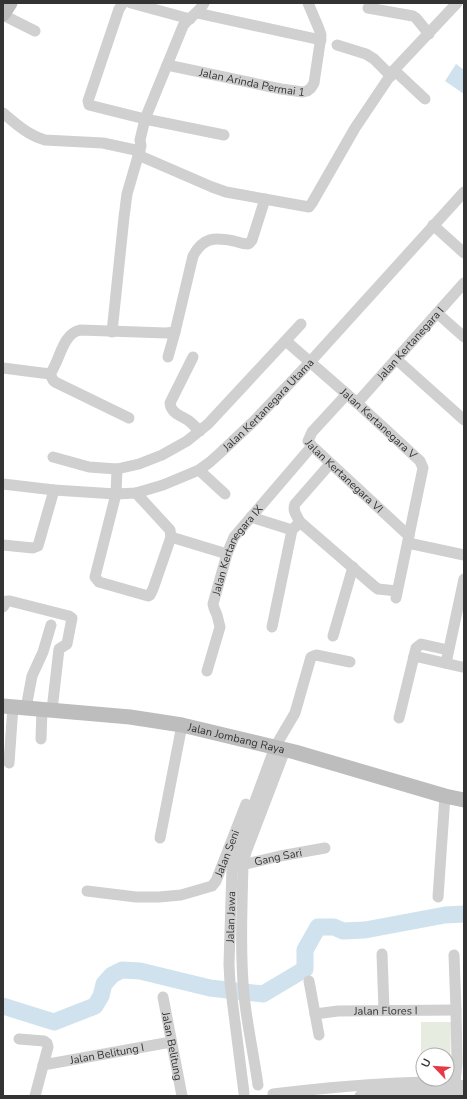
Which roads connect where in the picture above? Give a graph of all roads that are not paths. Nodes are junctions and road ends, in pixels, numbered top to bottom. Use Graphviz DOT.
graph roads {
  1 [pos="10,3"];
  2 [pos="123,3"];
  3 [pos="130,3"];
  4 [pos="204,3"];
  5 [pos="308,3"];
  6 [pos="457,3"];
  7 [pos="368,8"];
  8 [pos="3,14"];
  9 [pos="193,16"];
  10 [pos="35,31"];
  11 [pos="429,34"];
  12 [pos="321,40"];
  13 [pos="337,44"];
  14 [pos="168,65"];
  15 [pos="392,73"];
  16 [pos="425,99"];
  17 [pos="3,113"];
  18 [pos="145,119"];
  19 [pos="224,135"];
  20 [pos="139,153"];
  21 [pos="464,192"];
  22 [pos="265,200"];
  23 [pos="433,225"];
  24 [pos="464,253"];
  25 [pos="464,283"];
  26 [pos="437,313"];
  27 [pos="301,324"];
  28 [pos="112,332"];
  29 [pos="175,332"];
  30 [pos="464,337"];
  31 [pos="286,340"];
  32 [pos="168,357"];
  33 [pos="193,357"];
  34 [pos="396,359"];
  35 [pos="310,362"];
  36 [pos="3,368"];
  37 [pos="50,374"];
  38 [pos="347,394"];
  39 [pos="357,403"];
  40 [pos="129,418"];
  41 [pos="464,420"];
  42 [pos="200,431"];
  43 [pos="312,446"];
  44 [pos="53,458"];
  45 [pos="330,464"];
  46 [pos="116,469"];
  47 [pos="199,470"];
  48 [pos="3,484"];
  49 [pos="54,490"];
  50 [pos="136,493"];
  51 [pos="116,494"];
  52 [pos="225,494"];
  53 [pos="251,517"];
  54 [pos="296,526"];
  55 [pos="170,537"];
  56 [pos="408,540"];
  57 [pos="3,545"];
  58 [pos="227,554"];
  59 [pos="464,555"];
  60 [pos="354,568"];
  61 [pos="464,579"];
  62 [pos="3,607"];
  63 [pos="51,625"];
  64 [pos="272,628"];
  65 [pos="333,636"];
  66 [pos="448,650"];
  67 [pos="414,656"];
  68 [pos="38,662"];
  69 [pos="350,662"];
  70 [pos="446,663"];
  71 [pos="56,664"];
  72 [pos="462,667"];
  73 [pos="207,671"];
  74 [pos="14,707"];
  75 [pos="47,710"];
  76 [pos="399,718"];
  77 [pos="182,725"];
  78 [pos="41,739"];
  79 [pos="276,747"];
  80 [pos="9,763"];
  81 [pos="445,796"];
  82 [pos="464,800"];
  83 [pos="160,838"];
  84 [pos="324,848"];
  85 [pos="244,864"];
  86 [pos="232,868"];
  87 [pos="87,891"];
  88 [pos="438,897"];
  89 [pos="382,954"];
  90 [pos="454,955"];
  91 [pos="242,976"];
  92 [pos="230,979"];
  93 [pos="309,981"];
  94 [pos="163,997"];
  95 [pos="384,1010"];
  96 [pos="456,1010"];
  97 [pos="315,1014"];
  98 [pos="319,1035"];
  99 [pos="19,1039"];
  100 [pos="171,1042"];
  101 [pos="43,1065"];
  102 [pos="258,1086"];
  103 [pos="459,1089"];
  104 [pos="364,1093"];
  105 [pos="243,1094"];
  106 [pos="273,1095"];
  107 [pos="35,1096"];
  108 [pos="182,1096"];
  1 -- 8 [label="main road"];
  2 -- 18 [label="street"];
  3 -- 9 [label="street"];
  4 -- 9 [label="street"];
  5 -- 12 [label="street, Jalan Arinda Permai 1"];
  6 -- 11 [label="street"];
  7 -- 11 [label="street"];
  8 -- 10 [label="street"];
  9 -- 12 [label="street"];
  9 -- 14 [label="street"];
  11 -- 15 [label="street"];
  12 -- 14 [label="street, Jalan Arinda Permai 1"];
  13 -- 15 [label="street"];
  14 -- 18 [label="street"];
  15 -- 16 [label="street"];
  15 -- 22 [label="street"];
  17 -- 20 [label="street"];
  18 -- 19 [label="street"];
  18 -- 20 [label="street"];
  20 -- 22 [label="street"];
  20 -- 28 [label="street"];
  21 -- 23 [label="street, Jalan Kertanegara Utama"];
  22 -- 29 [label="street"];
  23 -- 24 [label="street"];
  23 -- 35 [label="street, Jalan Kertanegara Utama"];
  25 -- 26 [label="street, Jalan Kertanegara I"];
  26 -- 30 [label="street"];
  26 -- 34 [label="street, Jalan Kertanegara I"];
  27 -- 31 [label="street"];
  28 -- 29 [label="street"];
  28 -- 37 [label="street"];
  29 -- 32 [label="street"];
  31 -- 35 [label="street, Jalan Kertanegara V"];
  31 -- 42 [label="street"];
  33 -- 42 [label="street"];
  34 -- 39 [label="street, Jalan Kertanegara I"];
  34 -- 41 [label="street"];
  35 -- 38 [label="street, Jalan Kertanegara V"];
  35 -- 47 [label="street, Jalan Kertanegara Utama"];
  36 -- 37 [label="street"];
  37 -- 40 [label="street"];
  38 -- 39 [label="street, Jalan Kertanegara V"];
  38 -- 43 [label="street, Jalan Kertanegara VI"];
  39 -- 56 [label="street, Jalan Kertanegara V"];
  42 -- 46 [label="street"];
  43 -- 45 [label="street, Jalan Kertanegara VI"];
  43 -- 53 [label="street, Jalan Kertanegara IX"];
  44 -- 46 [label="street"];
  45 -- 54 [label="street"];
  45 -- 56 [label="street, Jalan Kertanegara VI"];
  46 -- 51 [label="street"];
  47 -- 50 [label="street, Jalan Kertanegara Utama"];
  47 -- 52 [label="street"];
  48 -- 49 [label="street, Jalan Kertanegara Utama"];
  49 -- 51 [label="street, Jalan Kertanegara Utama"];
  49 -- 57 [label="street"];
  50 -- 51 [label="street, Jalan Kertanegara Utama"];
  50 -- 55 [label="street"];
  51 -- 55 [label="street"];
  53 -- 54 [label="street"];
  53 -- 58 [label="street, Jalan Kertanegara IX"];
  54 -- 60 [label="street"];
  54 -- 64 [label="street"];
  55 -- 58 [label="street"];
  56 -- 59 [label="street"];
  56 -- 60 [label="street, Jalan Kertanegara V"];
  58 -- 73 [label="street, Jalan Kertanegara IX"];
  60 -- 65 [label="street"];
  61 -- 66 [label="street"];
  62 -- 71 [label="street"];
  63 -- 68 [label="street"];
  66 -- 67 [label="street"];
  66 -- 70 [label="street"];
  67 -- 70 [label="street"];
  67 -- 76 [label="street"];
  68 -- 71 [label="street"];
  68 -- 74 [label="street"];
  69 -- 79 [label="street"];
  70 -- 72 [label="street"];
  71 -- 75 [label="street"];
  74 -- 75 [label="main road, Jalan Jombang Raya"];
  74 -- 80 [label="street"];
  75 -- 77 [label="main road, Jalan Jombang Raya"];
  75 -- 78 [label="street"];
  77 -- 79 [label="main road, Jalan Jombang Raya"];
  77 -- 83 [label="street"];
  79 -- 81 [label="main road, Jalan Jombang Raya"];
  79 -- 85 [label="street, Jalan Jawa"];
  79 -- 86 [label="street, Jalan Jawa"];
  79 -- 87 [label="street, Jalan Seni"];
  81 -- 82 [label="main road, Jalan Jombang Raya"];
  81 -- 88 [label="street"];
  84 -- 85 [label="street, Gang Sari"];
  85 -- 86 [label="street, Gang Sari"];
  85 -- 91 [label="street, Jalan Jawa"];
  86 -- 92 [label="street, Jalan Jawa"];
  89 -- 95 [label="street"];
  90 -- 96 [label="street"];
  91 -- 92 [label="street"];
  91 -- 102 [label="street, Jalan Jawa"];
  92 -- 105 [label="street, Jalan Jawa"];
  93 -- 97 [label="street"];
  94 -- 100 [label="street, Jalan Belitung"];
  95 -- 96 [label="street, Jalan Flores I"];
  95 -- 97 [label="street, Jalan Flores I"];
  96 -- 103 [label="street"];
  97 -- 98 [label="street"];
  99 -- 101 [label="street"];
  100 -- 101 [label="street, Jalan Belitung I"];
  100 -- 108 [label="street, Jalan Belitung"];
  101 -- 107 [label="street"];
  102 -- 105 [label="street"];
  102 -- 106 [label="street"];
  103 -- 104 [label="street"];
  104 -- 106 [label="street"];
}
